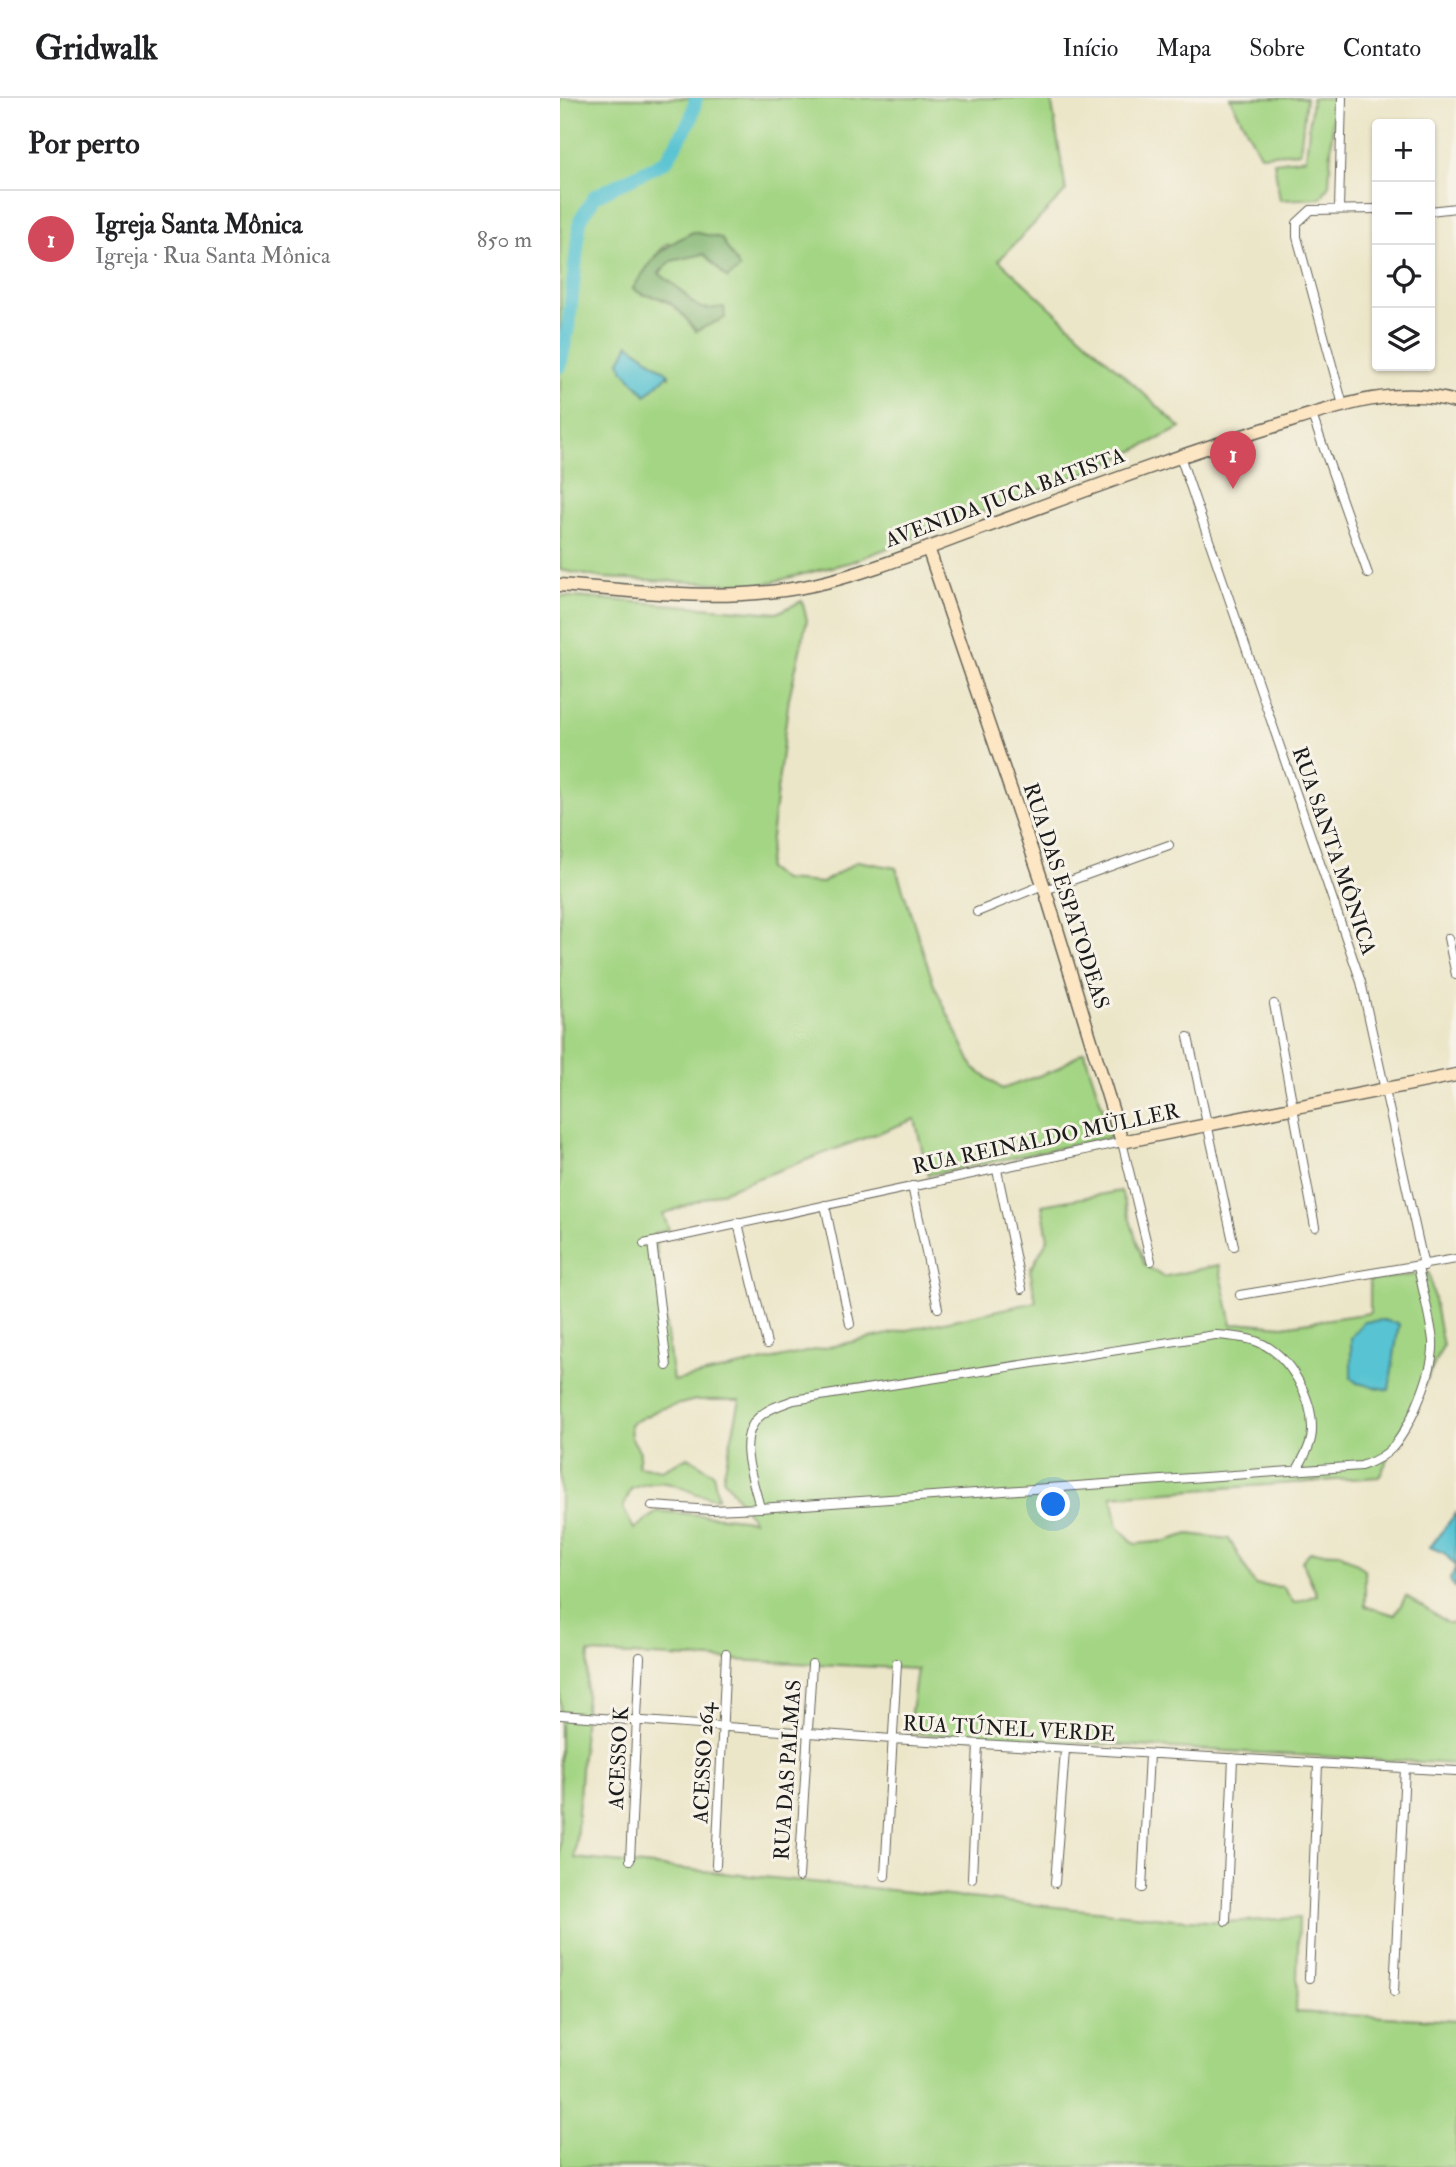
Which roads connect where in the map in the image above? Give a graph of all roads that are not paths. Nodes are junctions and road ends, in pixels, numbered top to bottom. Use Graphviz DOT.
graph roads {
  1 [pos="1342,98"];
  2 [pos="1339,208"];
  3 [pos="1456,208"];
  4 [pos="1372,209"];
  5 [pos="1435,210"];
  6 [pos="1456,402"];
  7 [pos="1343,405"];
  8 [pos="1312,415"];
  9 [pos="1180,456"];
  10 [pos="928,548"];
  11 [pos="1368,574"];
  12 [pos="560,585"];
  13 [pos="1170,845"];
  14 [pos="1044,888"];
  15 [pos="977,912"];
  16 [pos="1448,938"];
  17 [pos="1456,975"];
  18 [pos="1274,1004"];
  19 [pos="1188,1037"];
  20 [pos="1456,1075"];
  21 [pos="1385,1091"];
  22 [pos="1293,1109"];
  23 [pos="1208,1125"];
  24 [pos="1122,1142"];
  25 [pos="998,1170"];
  26 [pos="912,1186"];
  27 [pos="825,1205"];
  28 [pos="738,1223"];
  29 [pos="1314,1227"];
  30 [pos="1234,1246"];
  31 [pos="1456,1259"];
  32 [pos="1151,1261"];
  33 [pos="1421,1266"];
  34 [pos="1022,1289"];
  35 [pos="1240,1295"];
  36 [pos="938,1308"];
  37 [pos="850,1324"];
  38 [pos="767,1344"];
  39 [pos="667,1366"];
  40 [pos="1297,1470"];
  41 [pos="652,1506"];
  42 [pos="760,1508"];
  43 [pos="640,1657"];
  44 [pos="726,1659"];
  45 [pos="897,1663"];
  46 [pos="812,1664"];
  47 [pos="560,1715"];
  48 [pos="639,1721"];
  49 [pos="723,1729"];
  50 [pos="809,1732"];
  51 [pos="892,1740"];
  52 [pos="978,1745"];
  53 [pos="1065,1750"];
  54 [pos="1149,1754"];
  55 [pos="1233,1758"];
  56 [pos="1318,1764"];
  57 [pos="1405,1768"];
  58 [pos="1456,1771"];
  59 [pos="630,1860"];
  60 [pos="716,1865"];
  61 [pos="885,1876"];
  62 [pos="799,1877"];
  63 [pos="972,1878"];
  64 [pos="1055,1883"];
  65 [pos="1142,1888"];
  66 [pos="1226,1921"];
  67 [pos="1309,1979"];
  68 [pos="1394,1992"];
  1 -- 2 [label="street"];
  2 -- 4 [label="street"];
  2 -- 7 [label="street"];
  3 -- 5 [label="street"];
  6 -- 7 [label="street, AVENIDA JUCA BATISTA"];
  7 -- 8 [label="street, AVENIDA JUCA BATISTA"];
  8 -- 9 [label="street, AVENIDA JUCA BATISTA"];
  8 -- 11 [label="street"];
  9 -- 10 [label="street, AVENIDA JUCA BATISTA"];
  9 -- 21 [label="street, RUA SANTA MÔNICA"];
  10 -- 12 [label="street, AVENIDA JUCA BATISTA"];
  10 -- 14 [label="street, RUA DAS ESPATODEAS"];
  13 -- 14 [label="street"];
  14 -- 15 [label="street"];
  14 -- 24 [label="street, RUA DAS ESPATODEAS"];
  16 -- 17 [label="street"];
  18 -- 22 [label="street"];
  19 -- 23 [label="street"];
  20 -- 21 [label="street, RUA REINALDO MÜLLER"];
  21 -- 22 [label="street, RUA REINALDO MÜLLER"];
  21 -- 33 [label="street, RUA SANTA MÔNICA"];
  22 -- 23 [label="street, RUA REINALDO MÜLLER"];
  22 -- 29 [label="street"];
  23 -- 24 [label="street, RUA REINALDO MÜLLER"];
  23 -- 30 [label="street"];
  24 -- 25 [label="street, RUA REINALDO MÜLLER"];
  24 -- 32 [label="street, RUA DAS ESPATODEAS"];
  25 -- 26 [label="street, RUA REINALDO MÜLLER"];
  25 -- 34 [label="street"];
  26 -- 27 [label="street, RUA REINALDO MÜLLER"];
  26 -- 36 [label="street"];
  27 -- 28 [label="street, RUA REINALDO MÜLLER"];
  27 -- 37 [label="street"];
  28 -- 38 [label="street"];
  28 -- 39 [label="street, RUA REINALDO MÜLLER"];
  31 -- 33 [label="street"];
  33 -- 35 [label="street"];
  33 -- 40 [label="street, RUA SANTA MÔNICA"];
  40 -- 42 [label="street, RUA SANTA MÔNICA"];
  40 -- 42 [label="street"];
  41 -- 42 [label="street, RUA SANTA MÔNICA"];
  43 -- 48 [label="street, ACESSO K"];
  44 -- 49 [label="street, ACESSO 264"];
  45 -- 51 [label="street"];
  46 -- 50 [label="street, RUA DAS PALMAS"];
  47 -- 48 [label="street, RUA TÚNEL VERDE"];
  48 -- 49 [label="street, RUA TÚNEL VERDE"];
  48 -- 59 [label="street, ACESSO K"];
  49 -- 50 [label="street, RUA TÚNEL VERDE"];
  49 -- 60 [label="street, ACESSO 264"];
  50 -- 51 [label="street, RUA TÚNEL VERDE"];
  50 -- 62 [label="street, RUA DAS PALMAS"];
  51 -- 52 [label="street, RUA TÚNEL VERDE"];
  51 -- 61 [label="street"];
  52 -- 53 [label="street, RUA TÚNEL VERDE"];
  52 -- 63 [label="street"];
  53 -- 54 [label="street, RUA TÚNEL VERDE"];
  53 -- 64 [label="street"];
  54 -- 55 [label="street, RUA TÚNEL VERDE"];
  54 -- 65 [label="street"];
  55 -- 56 [label="street, RUA TÚNEL VERDE"];
  55 -- 66 [label="street"];
  56 -- 57 [label="street, RUA TÚNEL VERDE"];
  56 -- 67 [label="street"];
  57 -- 58 [label="street, RUA TÚNEL VERDE"];
  57 -- 68 [label="street"];
}
